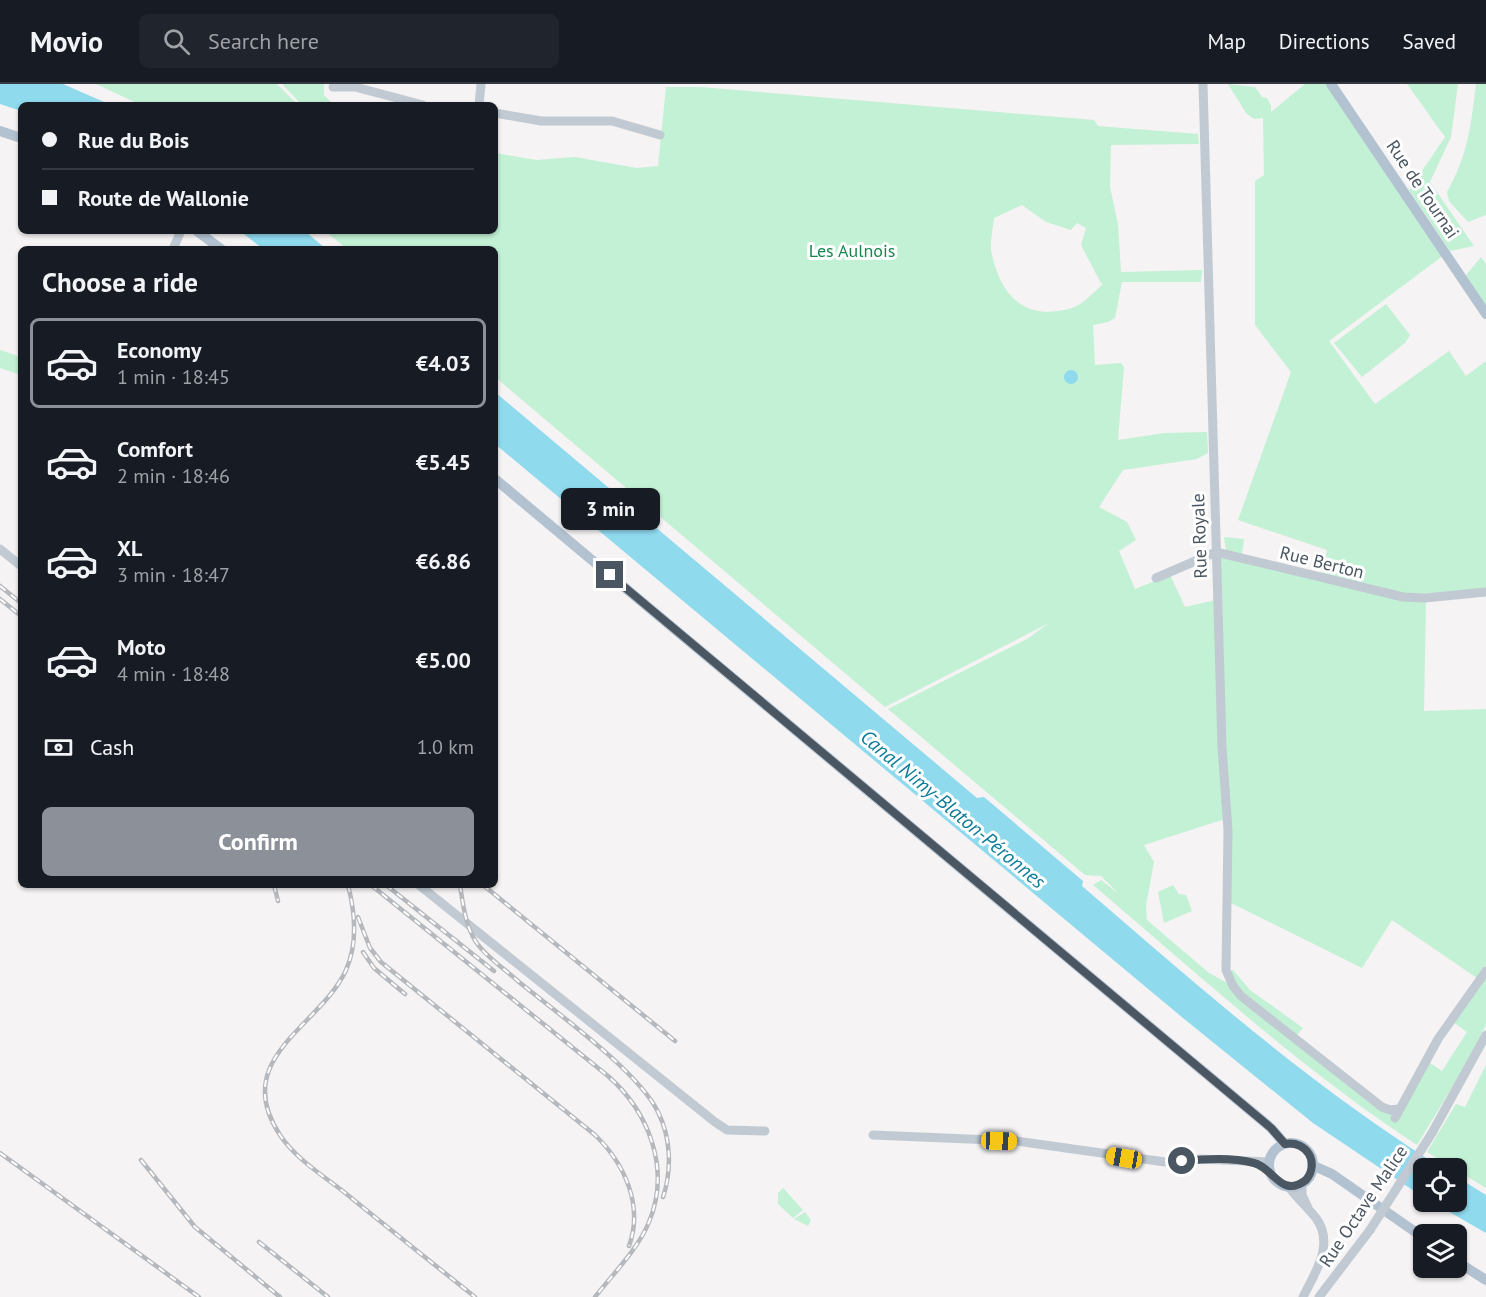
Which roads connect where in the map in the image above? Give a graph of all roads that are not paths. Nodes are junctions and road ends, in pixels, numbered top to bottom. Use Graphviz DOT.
graph roads {
  1 [pos="481,84"];
  2 [pos="1203,84"];
  3 [pos="1331,84"];
  4 [pos="333,87"];
  5 [pos="412,102"];
  6 [pos="479,102"];
  7 [pos="498,114"];
  8 [pos="0,131"];
  9 [pos="660,135"];
  10 [pos="18,137"];
  11 [pos="200,234"];
  12 [pos="217,246"];
  13 [pos="1486,314"];
  14 [pos="498,482"];
  15 [pos="0,549"];
  16 [pos="1216,552"];
  17 [pos="18,564"];
  18 [pos="1156,578"];
  19 [pos="1486,592"];
  20 [pos="422,888"];
  21 [pos="1486,970"];
  22 [pos="1486,1035"];
  23 [pos="1261,1121"];
  24 [pos="765,1131"];
  25 [pos="873,1135"];
  26 [pos="1285,1144"];
  27 [pos="1270,1161"];
  28 [pos="1312,1165"];
  29 [pos="1340,1179"];
  30 [pos="1304,1182"];
  31 [pos="1288,1186"];
  32 [pos="1309,1210"];
  33 [pos="1413,1230"];
  34 [pos="1467,1268"];
  35 [pos="1486,1280"];
  36 [pos="1303,1297"];
  37 [pos="1318,1297"];
  1 -- 6 [label="street"];
  2 -- 16 [label="street, Rue Royale"];
  3 -- 13 [label="main road, Rue de Tournai"];
  4 -- 5 [label="street"];
  7 -- 9 [label="street"];
  8 -- 10 [label="main road"];
  11 -- 12 [label="main road"];
  14 -- 23 [label="main road"];
  15 -- 17 [label="street"];
  16 -- 18 [label="street"];
  16 -- 19 [label="street, Rue Berton"];
  16 -- 21 [label="street, Rue Royale"];
  20 -- 24 [label="street"];
  22 -- 37 [label="street, Rue Octave Malice, bridge"];
  23 -- 26 [label="main road"];
  23 -- 27 [label="main road"];
  25 -- 27 [label="street"];
  26 -- 27 [label="main road"];
  26 -- 28 [label="main road"];
  27 -- 31 [label="main road"];
  28 -- 29 [label="main road"];
  28 -- 30 [label="main road"];
  29 -- 30 [label="main road"];
  29 -- 33 [label="main road"];
  30 -- 31 [label="main road"];
  30 -- 32 [label="street"];
  31 -- 32 [label="street"];
  32 -- 36 [label="street"];
  34 -- 35 [label="main road"];
}
